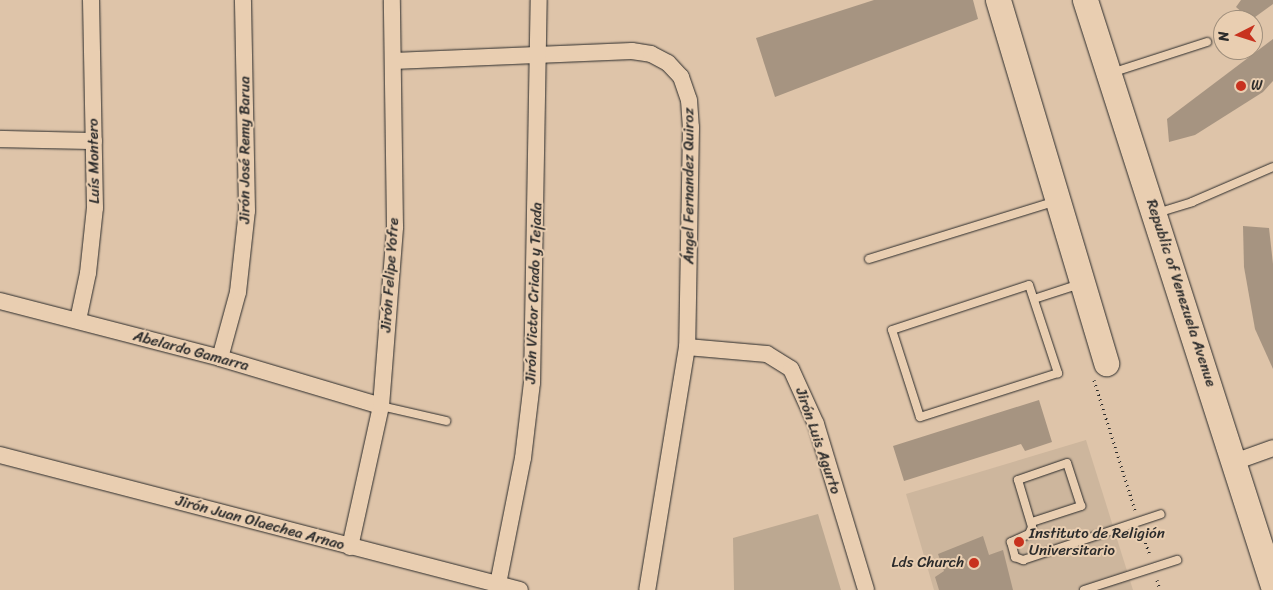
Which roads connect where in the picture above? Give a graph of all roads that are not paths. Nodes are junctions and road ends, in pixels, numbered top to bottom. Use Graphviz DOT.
graph roads {
  1 [pos="91,0"];
  2 [pos="243,0"];
  3 [pos="392,0"];
  4 [pos="539,0"];
  5 [pos="998,0"];
  6 [pos="1085,0"];
  7 [pos="1207,42"];
  8 [pos="540,55"];
  9 [pos="393,61"];
  10 [pos="1109,73"];
  11 [pos="0,139"];
  12 [pos="94,141"];
  13 [pos="1273,167"];
  14 [pos="1058,201"];
  15 [pos="1155,214"];
  16 [pos="869,258"];
  17 [pos="1082,284"];
  18 [pos="1034,299"];
  19 [pos="0,301"];
  20 [pos="78,320"];
  21 [pos="687,347"];
  22 [pos="220,358"];
  23 [pos="1098,367"];
  24 [pos="382,406"];
  25 [pos="446,421"];
  26 [pos="1273,448"];
  27 [pos="0,455"];
  28 [pos="1234,462"];
  29 [pos="1161,514"];
  30 [pos="1032,522"];
  31 [pos="350,547"];
  32 [pos="1177,560"];
  33 [pos="498,584"];
  34 [pos="1273,586"];
  35 [pos="520,590"];
  36 [pos="647,590"];
  37 [pos="866,590"];
  38 [pos="1084,590"];
  1 -- 12 [label="street, Luís Montero"];
  2 -- 22 [label="street, Jirón José Remy Barua"];
  3 -- 9 [label="street, Jirón Felipe Yofre"];
  4 -- 8 [label="street, Jirón Victor Criado y Tejada"];
  5 -- 14 [label="main road"];
  6 -- 10 [label="main road, Republic of Venezuela Avenue"];
  7 -- 10 [label="lane"];
  8 -- 9 [label="street, Ángel Fernandez Quiroz"];
  8 -- 21 [label="street, Ángel Fernandez Quiroz"];
  8 -- 33 [label="street, Jirón Victor Criado y Tejada"];
  9 -- 24 [label="street, Jirón Felipe Yofre"];
  10 -- 15 [label="main road, Republic of Venezuela Avenue"];
  11 -- 12 [label="street"];
  12 -- 20 [label="street, Luís Montero"];
  13 -- 15 [label="lane"];
  14 -- 16 [label="lane"];
  14 -- 17 [label="main road"];
  15 -- 28 [label="main road, Republic of Venezuela Avenue"];
  17 -- 18 [label="lane"];
  17 -- 23 [label="main road"];
  18 -- 18 [label="lane"];
  19 -- 20 [label="street, Abelardo Gamarra"];
  20 -- 22 [label="street, Abelardo Gamarra"];
  21 -- 36 [label="street, Ángel Fernandez Quiroz"];
  21 -- 37 [label="street, Jirón Luis Agurto"];
  22 -- 24 [label="street, Abelardo Gamarra"];
  24 -- 25 [label="lane"];
  24 -- 31 [label="street, Jirón Felipe Yofre"];
  26 -- 28 [label="street"];
  27 -- 31 [label="street, Jirón Juan Olaechea Arnao"];
  28 -- 34 [label="main road, Republic of Venezuela Avenue"];
  29 -- 30 [label="lane"];
  30 -- 30 [label="lane"];
  31 -- 33 [label="street, Jirón Juan Olaechea Arnao"];
  32 -- 38 [label="lane"];
  33 -- 35 [label="street, Jirón Juan Olaechea Arnao"];
}
